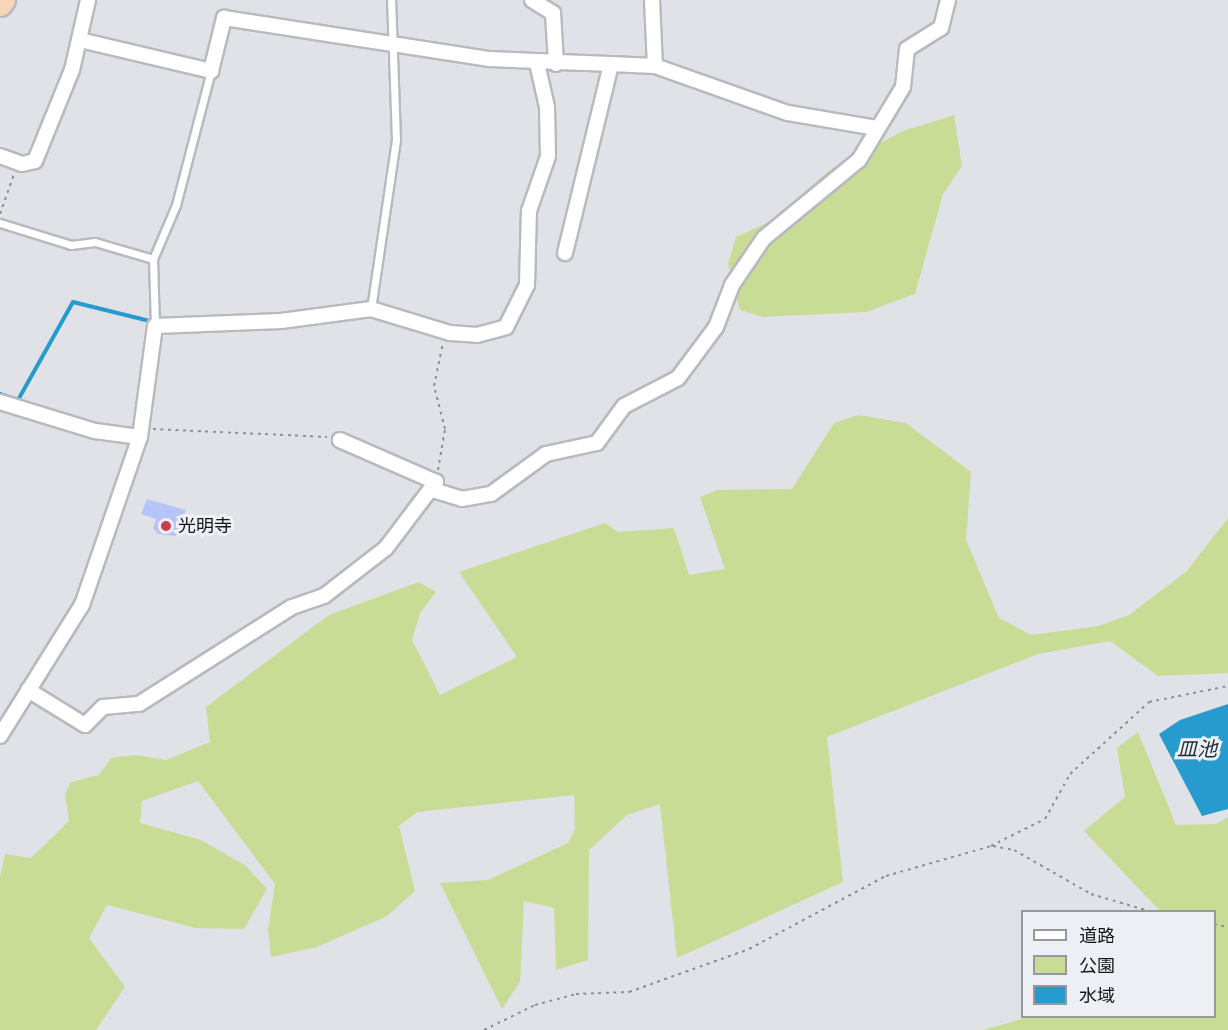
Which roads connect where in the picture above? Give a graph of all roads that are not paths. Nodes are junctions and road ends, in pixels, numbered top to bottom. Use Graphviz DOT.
graph roads {
  1 [pos="3,0"];
  2 [pos="88,0"];
  3 [pos="391,0"];
  4 [pos="532,0"];
  5 [pos="652,0"];
  6 [pos="948,0"];
  7 [pos="0,4"];
  8 [pos="80,40"];
  9 [pos="393,40"];
  10 [pos="537,63"];
  11 [pos="556,64"];
  12 [pos="611,65"];
  13 [pos="655,66"];
  14 [pos="211,71"];
  15 [pos="877,128"];
  16 [pos="0,156"];
  17 [pos="0,223"];
  18 [pos="565,253"];
  19 [pos="153,259"];
  20 [pos="370,309"];
  21 [pos="155,326"];
  22 [pos="0,402"];
  23 [pos="141,434"];
  24 [pos="340,440"];
  25 [pos="434,486"];
  26 [pos="27,690"];
  27 [pos="0,736"];
  1 -- 7 [label="highway"];
  2 -- 8 [label="street"];
  3 -- 9 [label="lane"];
  4 -- 11 [label="street"];
  5 -- 13 [label="street"];
  6 -- 15 [label="street"];
  8 -- 14 [label="street"];
  8 -- 16 [label="street"];
  9 -- 10 [label="street"];
  9 -- 14 [label="street"];
  9 -- 20 [label="lane"];
  10 -- 11 [label="street"];
  10 -- 20 [label="street"];
  11 -- 12 [label="street"];
  12 -- 13 [label="street"];
  12 -- 18 [label="street"];
  13 -- 15 [label="street"];
  14 -- 19 [label="lane"];
  15 -- 25 [label="street"];
  17 -- 19 [label="lane"];
  19 -- 21 [label="lane"];
  20 -- 21 [label="street"];
  21 -- 23 [label="street"];
  22 -- 23 [label="street"];
  23 -- 26 [label="street"];
  24 -- 25 [label="street"];
  25 -- 26 [label="street"];
  26 -- 27 [label="street"];
}
